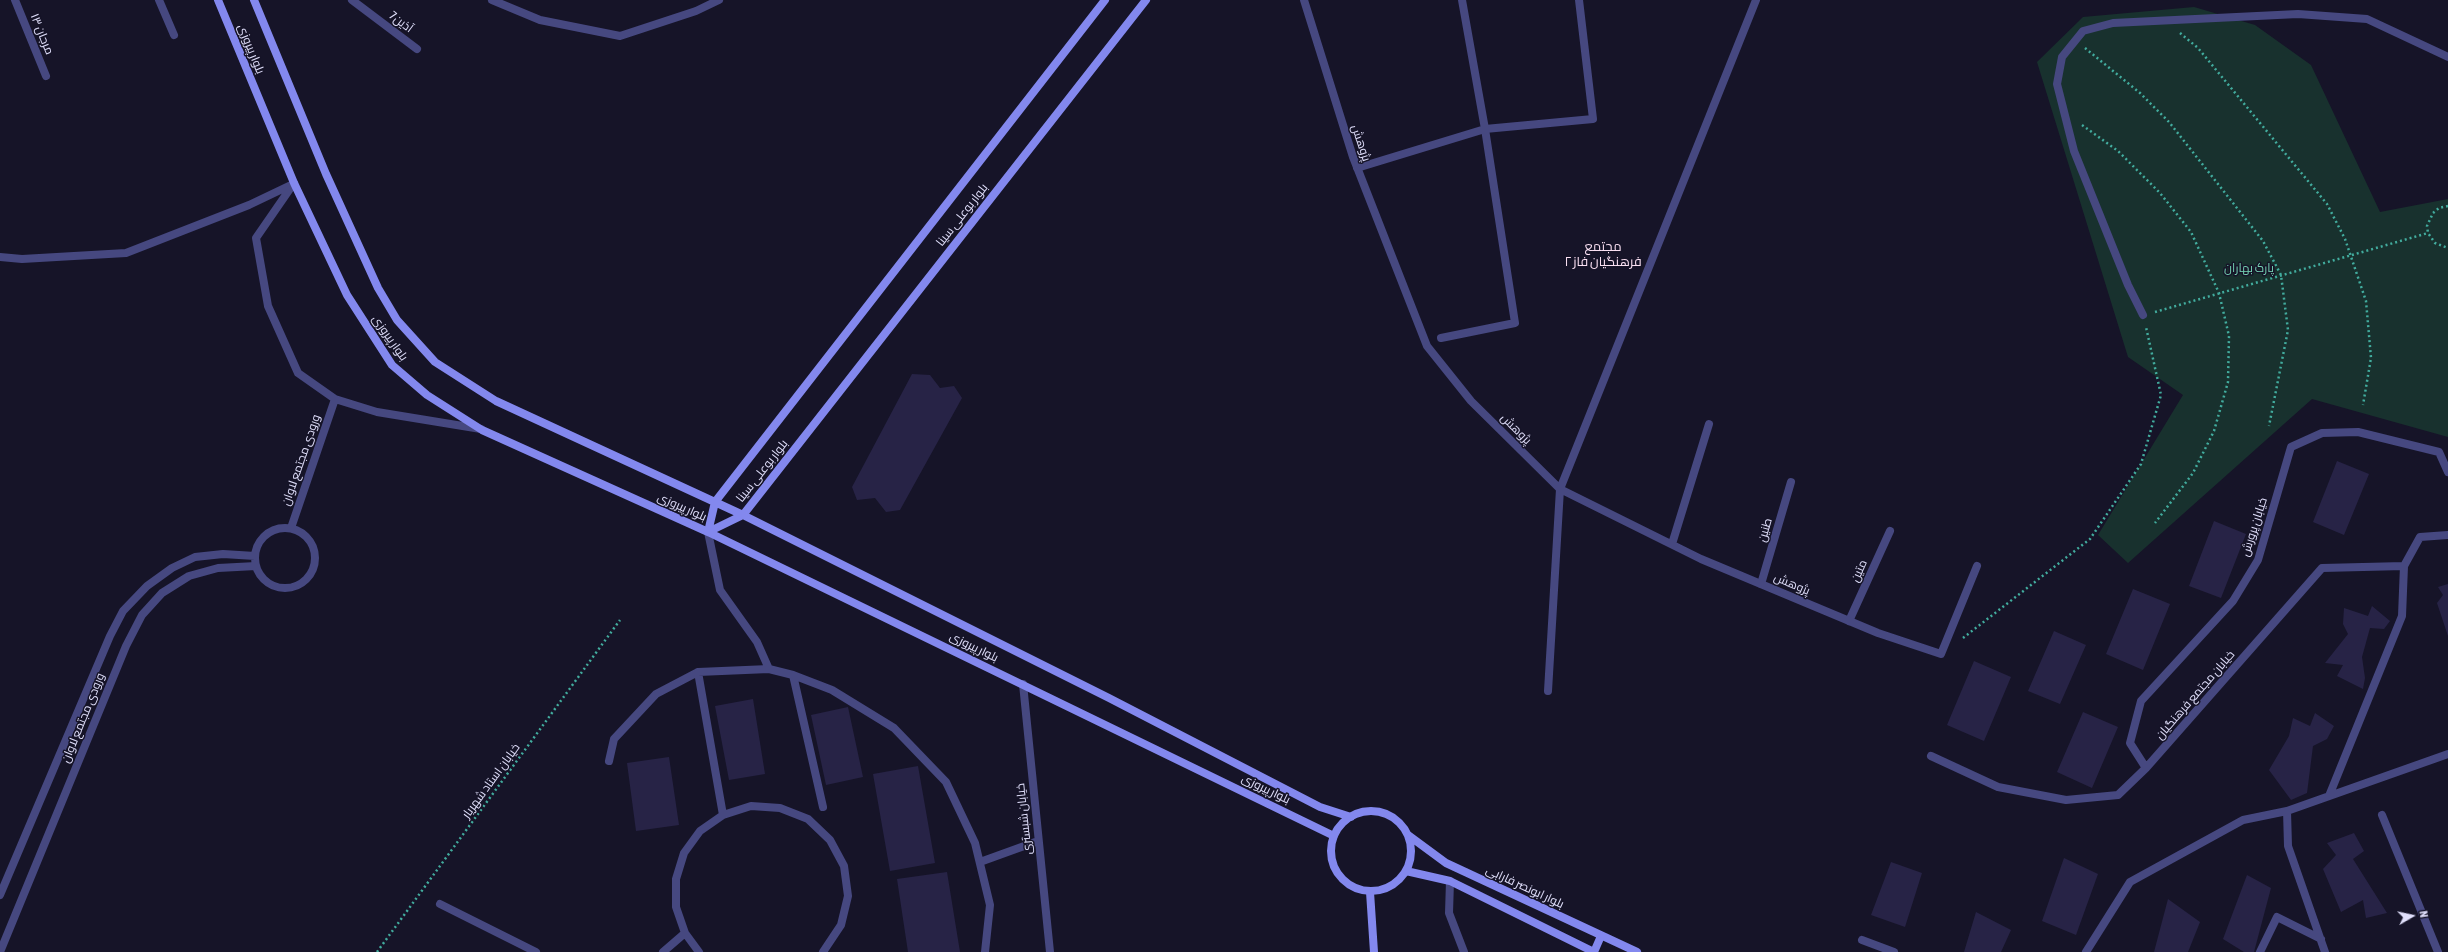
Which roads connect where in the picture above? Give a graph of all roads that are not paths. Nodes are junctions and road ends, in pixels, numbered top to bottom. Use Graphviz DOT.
graph roads {
  1 [pos="15,0"];
  2 [pos="159,0"];
  3 [pos="218,0"];
  4 [pos="254,0"];
  5 [pos="352,0"];
  6 [pos="492,0"];
  7 [pos="719,0"];
  8 [pos="1105,0"];
  9 [pos="1146,0"];
  10 [pos="1304,0"];
  11 [pos="1462,0"];
  12 [pos="1579,0"];
  13 [pos="1756,0"];
  14 [pos="174,35"];
  15 [pos="417,49"];
  16 [pos="2448,58"];
  17 [pos="46,76"];
  18 [pos="1485,129"];
  19 [pos="1357,168"];
  20 [pos="294,183"];
  21 [pos="0,257"];
  22 [pos="2143,315"];
  23 [pos="1441,338"];
  24 [pos="335,399"];
  25 [pos="1709,424"];
  26 [pos="482,430"];
  27 [pos="2448,472"];
  28 [pos="1791,482"];
  29 [pos="1560,489"];
  30 [pos="715,502"];
  31 [pos="743,515"];
  32 [pos="290,528"];
  33 [pos="1890,531"];
  34 [pos="708,532"];
  35 [pos="2448,535"];
  36 [pos="1672,544"];
  37 [pos="255,556"];
  38 [pos="256,566"];
  39 [pos="1977,566"];
  40 [pos="2404,566"];
  41 [pos="1761,584"];
  42 [pos="1849,621"];
  43 [pos="769,669"];
  44 [pos="698,672"];
  45 [pos="794,675"];
  46 [pos="1023,684"];
  47 [pos="1548,691"];
  48 [pos="2448,754"];
  49 [pos="1931,756"];
  50 [pos="609,761"];
  51 [pos="2146,768"];
  52 [pos="2329,796"];
  53 [pos="824,807"];
  54 [pos="2287,811"];
  55 [pos="723,815"];
  56 [pos="2382,815"];
  57 [pos="1351,817"];
  58 [pos="1408,835"];
  59 [pos="1334,836"];
  60 [pos="1038,841"];
  61 [pos="980,862"];
  62 [pos="1406,870"];
  63 [pos="1450,881"];
  64 [pos="1370,892"];
  65 [pos="0,895"];
  66 [pos="440,904"];
  67 [pos="685,933"];
  68 [pos="1601,936"];
  69 [pos="2321,939"];
  70 [pos="1862,940"];
  71 [pos="0,952"];
  72 [pos="536,952"];
  73 [pos="663,952"];
  74 [pos="699,952"];
  75 [pos="823,952"];
  76 [pos="985,952"];
  77 [pos="1050,952"];
  78 [pos="1374,952"];
  79 [pos="1464,952"];
  80 [pos="1594,952"];
  81 [pos="1637,952"];
  82 [pos="1894,952"];
  83 [pos="2086,952"];
  84 [pos="2260,952"];
  85 [pos="2325,952"];
  86 [pos="2438,952"];
  1 -- 17 [label="street, مرجان ۱۳"];
  2 -- 14 [label="street"];
  3 -- 20 [label="street, بلوار پیروزی"];
  4 -- 30 [label="street, بلوار پیروزی"];
  5 -- 15 [label="street, آذین7"];
  6 -- 7 [label="street"];
  8 -- 30 [label="street, بلوار بوعلی سینا"];
  9 -- 31 [label="street, بلوار بوعلی سینا"];
  10 -- 19 [label="street, پژوهش"];
  11 -- 18 [label="street"];
  12 -- 18 [label="street"];
  13 -- 29 [label="street"];
  16 -- 22 [label="street"];
  18 -- 19 [label="street"];
  18 -- 23 [label="street"];
  19 -- 29 [label="street, پژوهش"];
  20 -- 21 [label="street"];
  20 -- 24 [label="street"];
  20 -- 26 [label="street, بلوار پیروزی"];
  24 -- 26 [label="street"];
  24 -- 32 [label="street, ورودی مجتمع لاوان"];
  25 -- 36 [label="street"];
  26 -- 34 [label="street, بلوار پیروزی"];
  27 -- 51 [label="street, خیابان پرورش"];
  28 -- 41 [label="street, طنین"];
  29 -- 36 [label="street, پژوهش"];
  29 -- 47 [label="street"];
  30 -- 31 [label="street, بلوار پیروزی"];
  30 -- 34 [label="street, بلوار بوعلی سینا"];
  31 -- 34 [label="street, بلوار بوعلی سینا"];
  31 -- 57 [label="street, بلوار پیروزی"];
  32 -- 37 [label="street"];
  32 -- 38 [label="street"];
  33 -- 42 [label="street, متین"];
  34 -- 43 [label="street"];
  34 -- 46 [label="street, بلوار پیروزی"];
  35 -- 40 [label="street"];
  36 -- 41 [label="street, پژوهش"];
  37 -- 38 [label="street"];
  37 -- 65 [label="street, ورودی مجتمع لاوان"];
  38 -- 71 [label="street, ورودی مجتمع لاوان"];
  39 -- 42 [label="street, پژوهش"];
  40 -- 51 [label="street, خیابان مجتمع فرهنگیان"];
  40 -- 52 [label="street"];
  41 -- 42 [label="street, پژوهش"];
  43 -- 44 [label="street"];
  43 -- 45 [label="street"];
  44 -- 50 [label="street"];
  44 -- 55 [label="street"];
  45 -- 53 [label="street"];
  45 -- 61 [label="street"];
  46 -- 59 [label="street, بلوار پیروزی"];
  46 -- 60 [label="street, خیابان شبستری"];
  48 -- 52 [label="street"];
  49 -- 51 [label="street, خیابان مجتمع فرهنگیان"];
  52 -- 54 [label="street"];
  54 -- 69 [label="street"];
  54 -- 83 [label="street"];
  55 -- 67 [label="street"];
  55 -- 75 [label="street"];
  56 -- 86 [label="street"];
  57 -- 58 [label="street"];
  57 -- 59 [label="street"];
  58 -- 62 [label="street"];
  58 -- 68 [label="street, بلوار ابونصر فارابی"];
  59 -- 64 [label="street"];
  60 -- 61 [label="street"];
  60 -- 77 [label="street, خیابان شبستری"];
  61 -- 76 [label="street"];
  62 -- 63 [label="street"];
  62 -- 64 [label="street"];
  63 -- 79 [label="street"];
  63 -- 80 [label="street"];
  64 -- 78 [label="street"];
  66 -- 72 [label="street"];
  67 -- 73 [label="street"];
  67 -- 74 [label="street"];
  68 -- 80 [label="street"];
  68 -- 81 [label="street, بلوار ابونصر فارابی"];
  69 -- 84 [label="street"];
  69 -- 85 [label="street"];
  70 -- 82 [label="street"];
}
